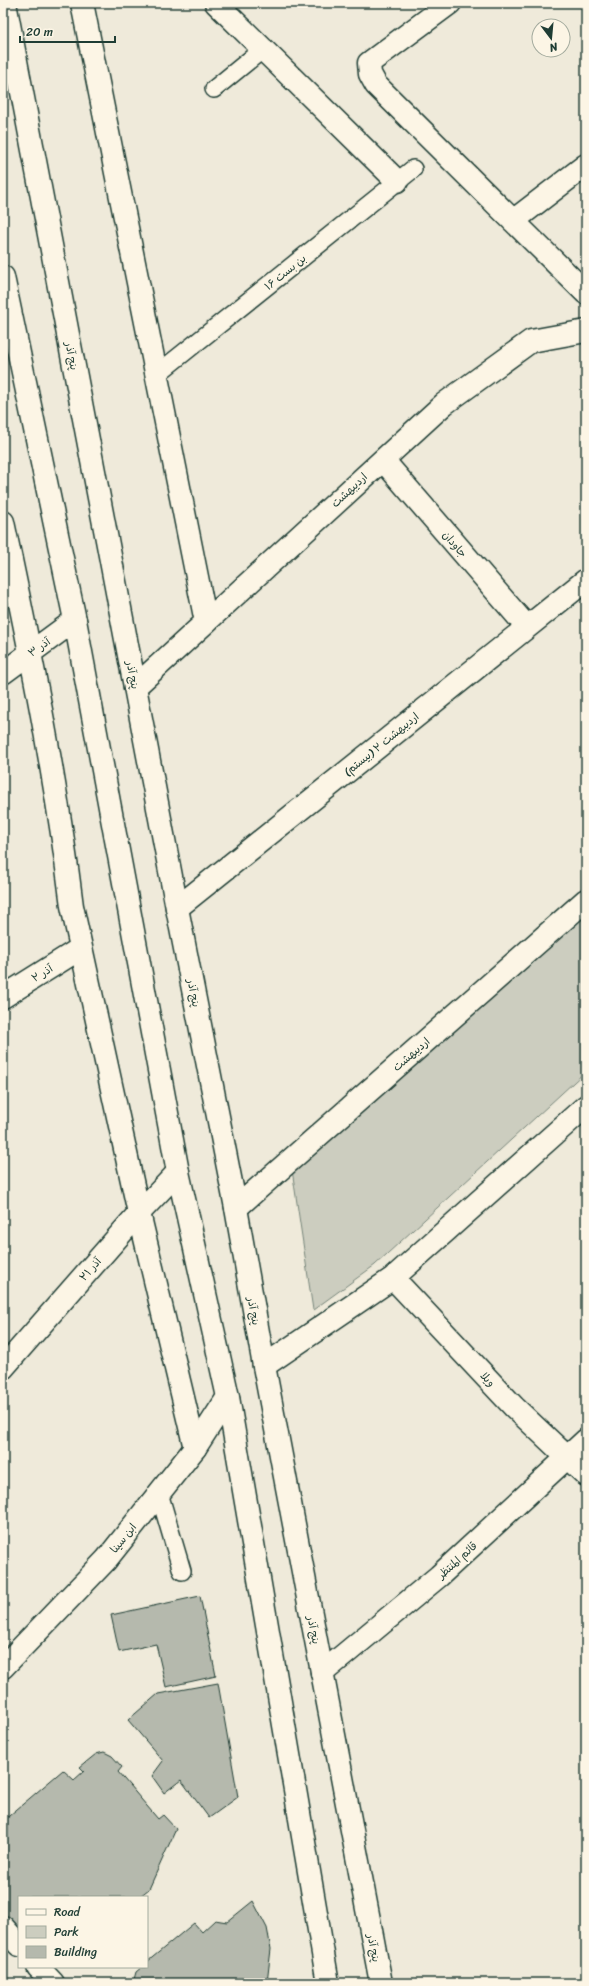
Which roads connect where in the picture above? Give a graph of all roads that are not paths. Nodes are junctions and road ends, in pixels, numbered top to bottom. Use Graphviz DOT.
graph roads {
  1 [pos="5,3"];
  2 [pos="82,3"];
  3 [pos="216,3"];
  4 [pos="450,3"];
  5 [pos="263,49"];
  6 [pos="214,89"];
  7 [pos="586,165"];
  8 [pos="405,175"];
  9 [pos="513,221"];
  10 [pos="3,277"];
  11 [pos="586,293"];
  12 [pos="586,331"];
  13 [pos="156,375"];
  14 [pos="382,460"];
  15 [pos="3,522"];
  16 [pos="586,580"];
  17 [pos="75,620"];
  18 [pos="206,622"];
  19 [pos="527,628"];
  20 [pos="31,652"];
  21 [pos="3,673"];
  22 [pos="135,687"];
  23 [pos="586,900"];
  24 [pos="177,908"];
  25 [pos="81,948"];
  26 [pos="3,997"];
  27 [pos="586,1106"];
  28 [pos="178,1172"];
  29 [pos="236,1208"];
  30 [pos="139,1213"];
  31 [pos="393,1278"];
  32 [pos="264,1366"];
  33 [pos="3,1368"];
  34 [pos="228,1398"];
  35 [pos="586,1440"];
  36 [pos="194,1448"];
  37 [pos="568,1458"];
  38 [pos="586,1475"];
  39 [pos="159,1493"];
  40 [pos="182,1571"];
  41 [pos="3,1667"];
  42 [pos="322,1673"];
  43 [pos="3,1927"];
  44 [pos="18,1944"];
  45 [pos="328,1983"];
  46 [pos="381,1983"];
  1 -- 22 [label="street, پنج آذر"];
  2 -- 13 [label="street"];
  3 -- 5 [label="street"];
  4 -- 9 [label="street"];
  5 -- 6 [label="lane"];
  5 -- 8 [label="street"];
  7 -- 9 [label="street"];
  8 -- 13 [label="lane, بن بست ۱۶"];
  9 -- 11 [label="street"];
  10 -- 17 [label="street"];
  12 -- 14 [label="street, اردیبهشت"];
  13 -- 18 [label="street"];
  14 -- 18 [label="street, اردیبهشت"];
  14 -- 19 [label="street, جاودان"];
  15 -- 20 [label="street"];
  16 -- 19 [label="street, اردیبهشت ۲ (بیستم)"];
  17 -- 20 [label="street, آذر ۳"];
  17 -- 28 [label="street"];
  18 -- 22 [label="street, اردیبهشت"];
  19 -- 24 [label="street, اردیبهشت ۲ (بیستم)"];
  20 -- 21 [label="street, آذر ۳"];
  20 -- 25 [label="street"];
  22 -- 24 [label="street, پنج آذر"];
  23 -- 29 [label="street, اردیبهشت"];
  24 -- 29 [label="street, پنج آذر"];
  25 -- 26 [label="street, آذر ۲"];
  25 -- 30 [label="street"];
  27 -- 31 [label="street"];
  28 -- 30 [label="street, آذر ۲۱"];
  28 -- 34 [label="street"];
  29 -- 32 [label="street, پنج آذر"];
  30 -- 33 [label="street, آذر ۲۱"];
  30 -- 36 [label="street"];
  31 -- 32 [label="street"];
  31 -- 37 [label="street, ویلا"];
  32 -- 42 [label="street, پنج آذر"];
  34 -- 36 [label="street, ابن سینا"];
  34 -- 45 [label="street"];
  35 -- 37 [label="street, قائم المنتظر"];
  36 -- 39 [label="street, ابن سینا"];
  37 -- 38 [label="street, ویلا"];
  37 -- 42 [label="street, قائم المنتظر"];
  39 -- 40 [label="lane"];
  39 -- 41 [label="street, ابن سینا"];
  42 -- 46 [label="street, پنج آذر"];
  43 -- 44 [label="street"];
}
